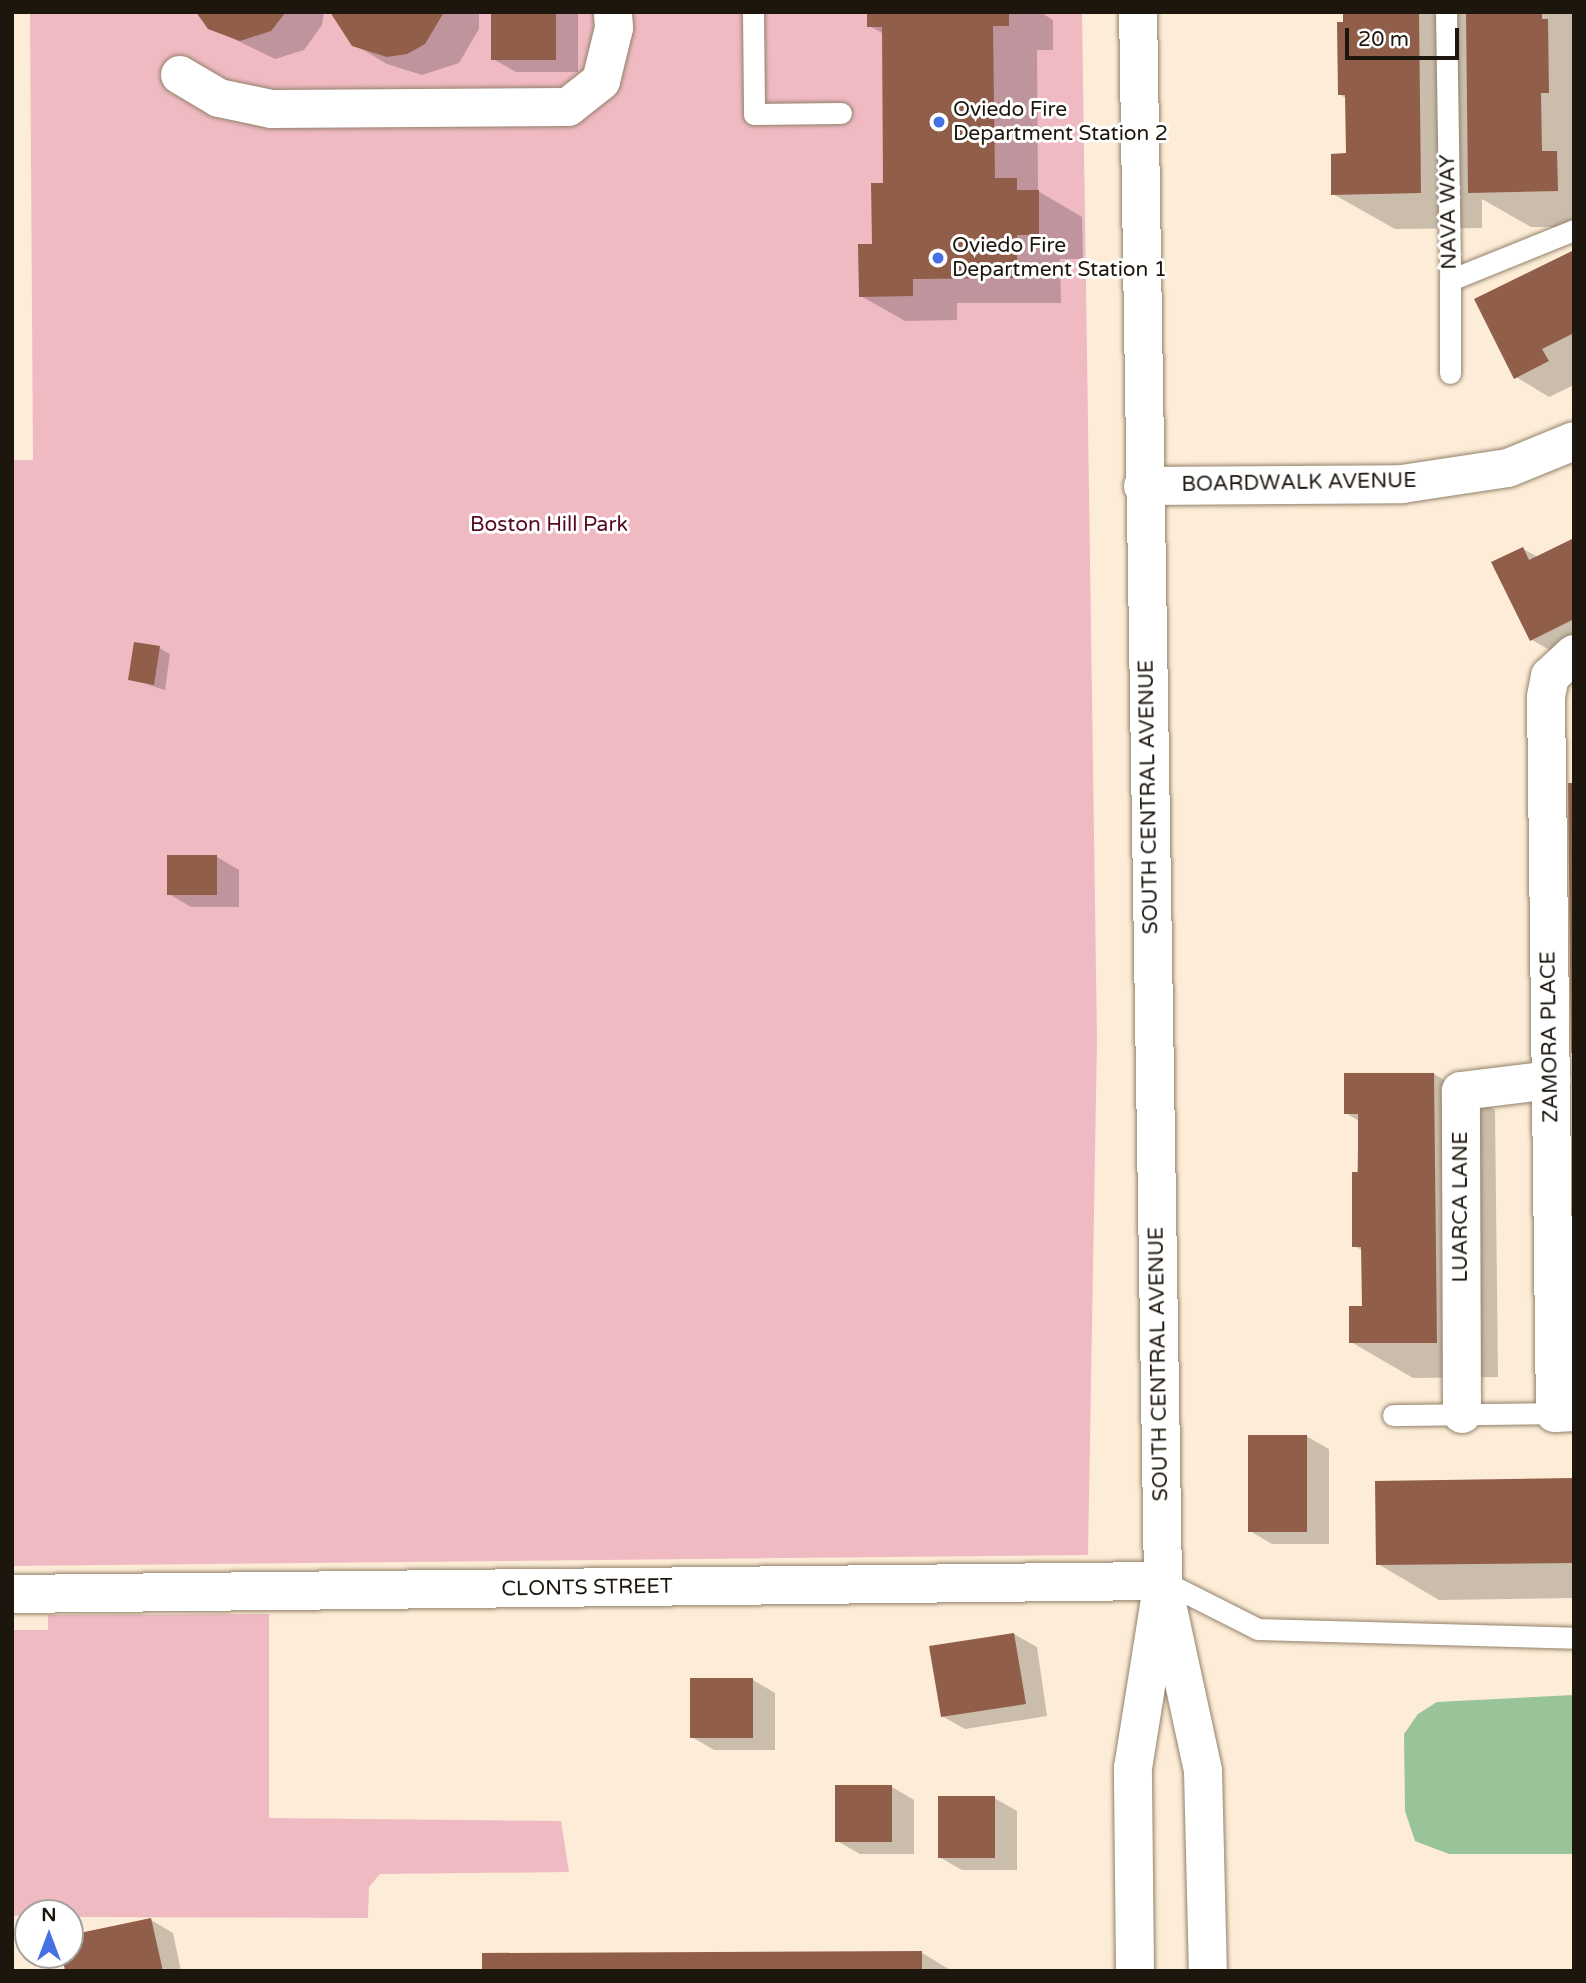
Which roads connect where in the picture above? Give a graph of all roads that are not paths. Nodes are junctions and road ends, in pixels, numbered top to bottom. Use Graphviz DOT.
graph roads {
  1 [pos="613,12"];
  2 [pos="753,12"];
  3 [pos="1138,12"];
  4 [pos="1446,12"];
  5 [pos="180,75"];
  6 [pos="841,114"];
  7 [pos="1574,230"];
  8 [pos="1450,280"];
  9 [pos="1450,373"];
  10 [pos="1574,441"];
  11 [pos="1143,486"];
  12 [pos="1574,654"];
  13 [pos="1551,1080"];
  14 [pos="1564,1412"];
  15 [pos="1462,1414"];
  16 [pos="1393,1415"];
  17 [pos="1163,1581"];
  18 [pos="12,1594"];
  19 [pos="1574,1638"];
  20 [pos="1135,1971"];
  21 [pos="1208,1971"];
  1 -- 5 [label="street"];
  2 -- 6 [label="lane"];
  3 -- 11 [label="street, SOUTH CENTRAL AVENUE"];
  4 -- 8 [label="lane, NAVA WAY"];
  7 -- 8 [label="lane, NAVA WAY"];
  8 -- 9 [label="lane"];
  10 -- 11 [label="street, BOARDWALK AVENUE"];
  11 -- 17 [label="street, SOUTH CENTRAL AVENUE"];
  12 -- 13 [label="street, ZAMORA PLACE"];
  13 -- 14 [label="street, ZAMORA PLACE"];
  13 -- 15 [label="street, LUARCA LANE"];
  14 -- 15 [label="lane"];
  15 -- 16 [label="lane"];
  17 -- 18 [label="street, CLONTS STREET"];
  17 -- 19 [label="lane"];
  17 -- 20 [label="street, SOUTH CENTRAL AVENUE"];
  17 -- 21 [label="street, SOUTH CENTRAL AVENUE"];
}
